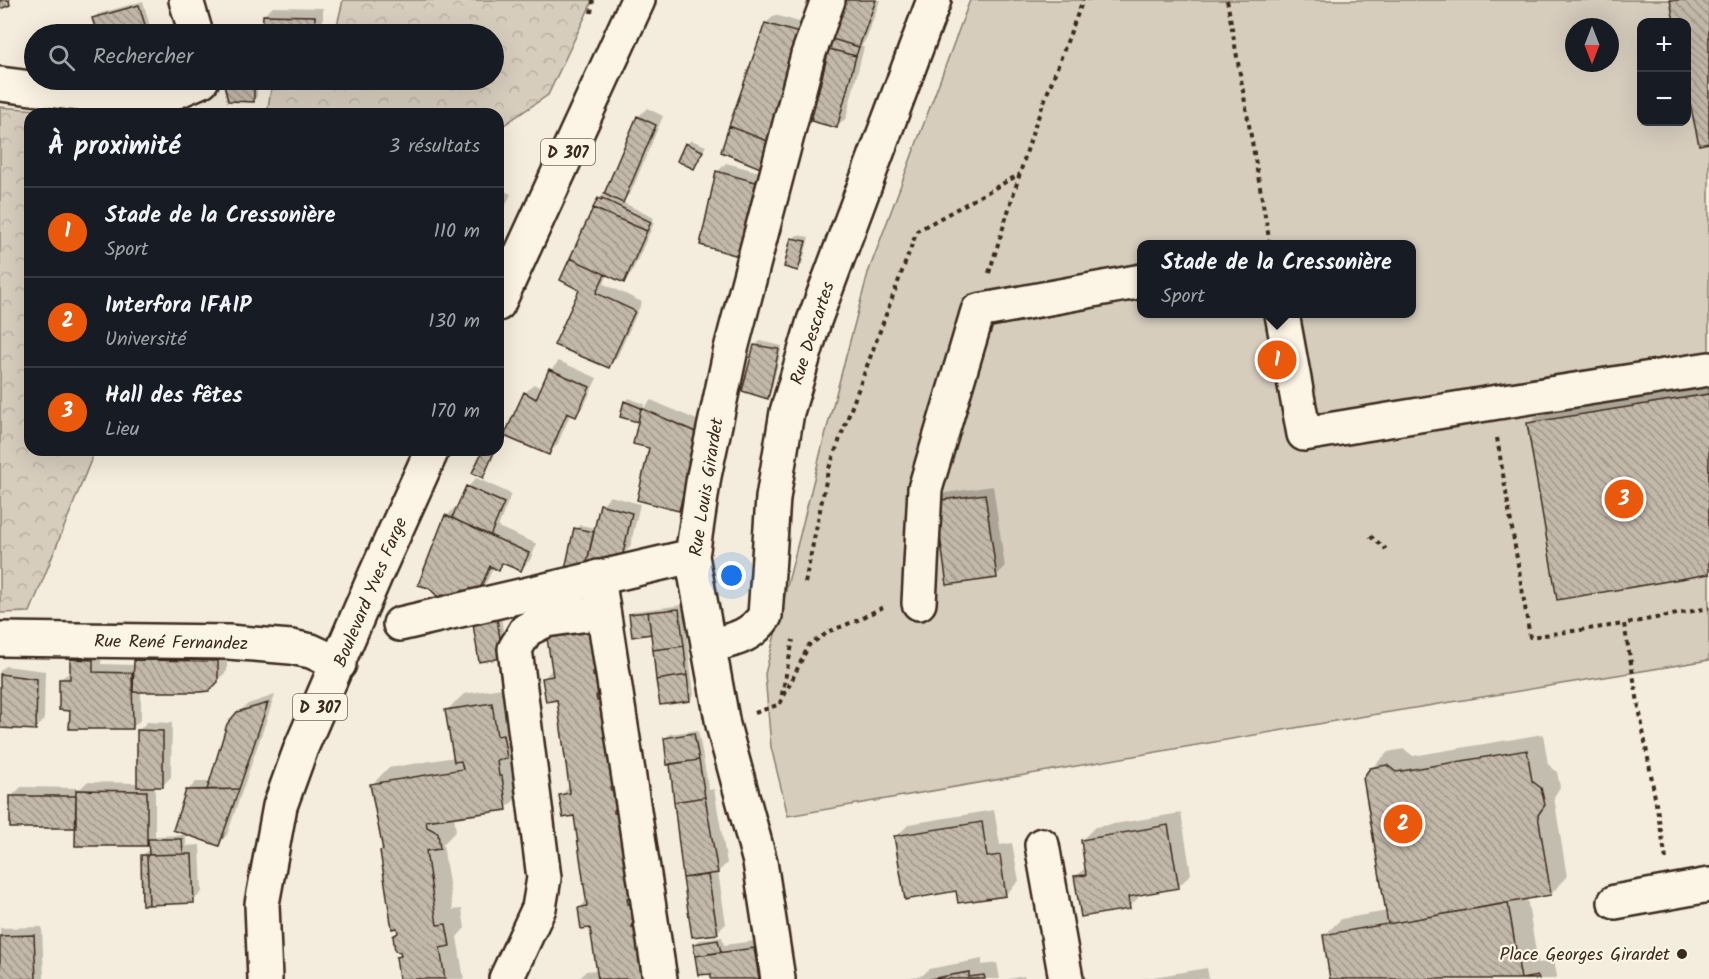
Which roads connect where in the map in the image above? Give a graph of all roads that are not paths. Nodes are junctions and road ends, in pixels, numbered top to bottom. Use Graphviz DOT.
graph roads {
  1 [pos="186,0"];
  2 [pos="638,0"];
  3 [pos="828,0"];
  4 [pos="934,0"];
  5 [pos="193,24"];
  6 [pos="0,84"];
  7 [pos="24,87"];
  8 [pos="47,90"];
  9 [pos="179,90"];
  10 [pos="1137,282"];
  11 [pos="504,291"];
  12 [pos="1283,318"];
  13 [pos="1709,369"];
  14 [pos="429,456"];
  15 [pos="692,556"];
  16 [pos="598,577"];
  17 [pos="919,603"];
  18 [pos="603,612"];
  19 [pos="400,624"];
  20 [pos="0,639"];
  21 [pos="708,646"];
  22 [pos="339,664"];
  23 [pos="1042,845"];
  24 [pos="1709,885"];
  25 [pos="1615,902"];
  26 [pos="265,979"];
  27 [pos="506,979"];
  28 [pos="660,979"];
  29 [pos="778,979"];
  30 [pos="1066,979"];
  1 -- 5 [label="street"];
  2 -- 11 [label="street, D 307"];
  3 -- 15 [label="street, Rue Louis Girardet"];
  4 -- 21 [label="street, Rue Descartes"];
  6 -- 7 [label="street"];
  8 -- 9 [label="street"];
  10 -- 17 [label="street"];
  12 -- 13 [label="street"];
  14 -- 22 [label="street, Boulevard Yves Farge / D 307"];
  15 -- 16 [label="street"];
  15 -- 21 [label="street, Rue Louis Girardet"];
  16 -- 18 [label="street"];
  16 -- 19 [label="street"];
  18 -- 27 [label="street"];
  18 -- 28 [label="street"];
  20 -- 22 [label="street, Rue René Fernandez"];
  21 -- 29 [label="street, Rue Louis Girardet"];
  22 -- 26 [label="street, Boulevard Yves Farge / D 307"];
  23 -- 30 [label="street"];
  24 -- 25 [label="street"];
}
